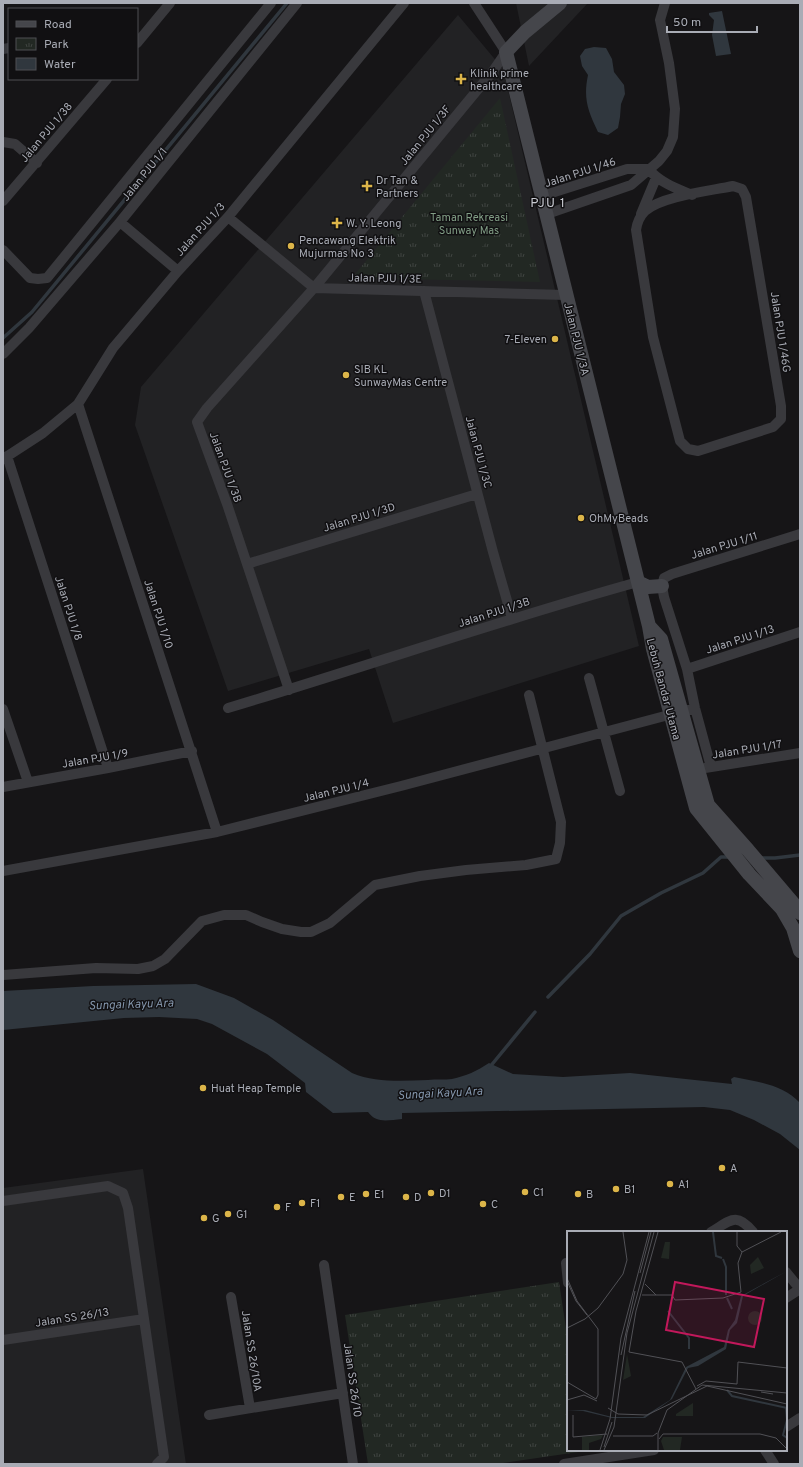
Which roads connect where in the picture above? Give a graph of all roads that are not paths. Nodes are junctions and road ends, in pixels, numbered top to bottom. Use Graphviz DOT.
graph roads {
  1 [pos="170,3"];
  2 [pos="271,3"];
  3 [pos="297,3"];
  4 [pos="404,3"];
  5 [pos="474,3"];
  6 [pos="560,3"];
  7 [pos="665,3"];
  8 [pos="138,42"];
  9 [pos="506,52"];
  10 [pos="106,80"];
  11 [pos="3,142"];
  12 [pos="36,162"];
  13 [pos="648,169"];
  14 [pos="656,178"];
  15 [pos="692,194"];
  16 [pos="542,196"];
  17 [pos="3,201"];
  18 [pos="547,214"];
  19 [pos="228,217"];
  20 [pos="640,218"];
  21 [pos="120,222"];
  22 [pos="3,250"];
  23 [pos="178,271"];
  24 [pos="314,288"];
  25 [pos="424,291"];
  26 [pos="566,295"];
  27 [pos="3,354"];
  28 [pos="78,404"];
  29 [pos="5,457"];
  30 [pos="477,494"];
  31 [pos="800,534"];
  32 [pos="247,564"];
  33 [pos="638,582"];
  34 [pos="662,586"];
  35 [pos="512,618"];
  36 [pos="649,626"];
  37 [pos="800,632"];
  38 [pos="687,669"];
  39 [pos="589,678"];
  40 [pos="289,690"];
  41 [pos="529,695"];
  42 [pos="228,708"];
  43 [pos="3,709"];
  44 [pos="682,711"];
  45 [pos="604,732"];
  46 [pos="543,749"];
  47 [pos="192,751"];
  48 [pos="800,753"];
  49 [pos="108,768"];
  50 [pos="704,768"];
  51 [pos="28,782"];
  52 [pos="3,787"];
  53 [pos="620,791"];
  54 [pos="718,825"];
  55 [pos="217,832"];
  56 [pos="3,871"];
  57 [pos="800,913"];
  58 [pos="800,951"];
  59 [pos="3,975"];
  60 [pos="3,1201"];
  61 [pos="713,1231"];
  62 [pos="752,1231"];
  63 [pos="567,1263"];
  64 [pos="324,1265"];
  65 [pos="567,1273"];
  66 [pos="787,1273"];
  67 [pos="800,1289"];
  68 [pos="232,1297"];
  69 [pos="787,1297"];
  70 [pos="144,1319"];
  71 [pos="3,1340"];
  72 [pos="343,1393"];
  73 [pos="250,1408"];
  74 [pos="210,1415"];
  75 [pos="800,1418"];
  76 [pos="787,1426"];
  77 [pos="641,1451"];
  78 [pos="766,1451"];
  79 [pos="590,1455"];
  80 [pos="161,1460"];
  81 [pos="353,1464"];
  82 [pos="564,1464"];
  83 [pos="774,1464"];
  1 -- 8 [label="street"];
  2 -- 22 [label="street, Jalan PJU 1/1"];
  3 -- 21 [label="street, Jalan PJU 1/1"];
  4 -- 19 [label="street, Jalan PJU 1/3"];
  5 -- 9 [label="street"];
  6 -- 9 [label="main road"];
  7 -- 13 [label="street"];
  9 -- 16 [label="main road, Jalan PJU 1/3A"];
  9 -- 24 [label="street, Jalan PJU 1/3F"];
  10 -- 12 [label="street, Jalan PJU 1/38"];
  11 -- 12 [label="street"];
  12 -- 17 [label="street, Jalan PJU 1/38"];
  13 -- 14 [label="street"];
  13 -- 16 [label="street, Jalan PJU 1/46"];
  13 -- 18 [label="street"];
  14 -- 15 [label="street"];
  14 -- 20 [label="street"];
  15 -- 20 [label="street, Jalan PJU 1/46G"];
  15 -- 20 [label="street, Jalan PJU 1/46G"];
  16 -- 18 [label="main road, Jalan PJU 1/3A"];
  18 -- 26 [label="main road, Jalan PJU 1/3A"];
  19 -- 23 [label="street, Jalan PJU 1/3"];
  19 -- 24 [label="street"];
  21 -- 23 [label="street"];
  21 -- 27 [label="street, Jalan PJU 1/1"];
  23 -- 28 [label="street, Jalan PJU 1/3"];
  24 -- 25 [label="street, Jalan PJU 1/3E"];
  24 -- 32 [label="street, Jalan PJU 1/3B"];
  25 -- 26 [label="street, Jalan PJU 1/3E"];
  25 -- 30 [label="street, Jalan PJU 1/3C"];
  26 -- 33 [label="main road, Jalan PJU 1/3A"];
  28 -- 29 [label="street, Jalan PJU 1/3"];
  28 -- 47 [label="street, Jalan PJU 1/10"];
  29 -- 49 [label="street, Jalan PJU 1/8"];
  30 -- 32 [label="street, Jalan PJU 1/3D"];
  30 -- 35 [label="street, Jalan PJU 1/3C"];
  31 -- 34 [label="street, Jalan PJU 1/11"];
  32 -- 40 [label="street, Jalan PJU 1/3B"];
  33 -- 34 [label="main road"];
  33 -- 35 [label="street, Jalan PJU 1/3B"];
  33 -- 36 [label="main road, Jalan PJU 1/3A"];
  34 -- 38 [label="street"];
  35 -- 40 [label="street, Jalan PJU 1/3B"];
  36 -- 44 [label="main road, Lebuh Bandar Utama"];
  37 -- 38 [label="street, Jalan PJU 1/13"];
  38 -- 44 [label="street"];
  39 -- 45 [label="street"];
  40 -- 42 [label="street, Jalan PJU 1/3B"];
  41 -- 46 [label="street"];
  43 -- 51 [label="street"];
  44 -- 45 [label="street, Jalan PJU 1/4"];
  44 -- 50 [label="main road, Lebuh Bandar Utama"];
  44 -- 54 [label="main road, Lebuh Bandar Utama"];
  45 -- 46 [label="street, Jalan PJU 1/4"];
  45 -- 53 [label="street"];
  46 -- 55 [label="street, Jalan PJU 1/4"];
  46 -- 59 [label="street"];
  47 -- 49 [label="street, Jalan PJU 1/9"];
  47 -- 55 [label="street, Jalan PJU 1/10"];
  48 -- 50 [label="street, Jalan PJU 1/17"];
  49 -- 51 [label="street, Jalan PJU 1/9"];
  50 -- 54 [label="main road, Lebuh Bandar Utama"];
  51 -- 52 [label="street, Jalan PJU 1/9"];
  54 -- 57 [label="main road, Lebuh Bandar Utama"];
  54 -- 58 [label="main road, Lebuh Bandar Utama"];
  55 -- 56 [label="street, Jalan PJU 1/4"];
  60 -- 70 [label="street"];
  61 -- 62 [label="street"];
  63 -- 65 [label="street"];
  64 -- 72 [label="street, Jalan SS 26/10"];
  66 -- 67 [label="street"];
  67 -- 69 [label="street"];
  68 -- 73 [label="street, Jalan SS 26/10A"];
  70 -- 71 [label="street, Jalan SS 26/13"];
  70 -- 80 [label="street"];
  72 -- 73 [label="street, Jalan SS 26/10A"];
  72 -- 81 [label="street, Jalan SS 26/10"];
  73 -- 74 [label="street, Jalan SS 26/10A"];
  75 -- 76 [label="street"];
  77 -- 79 [label="street"];
  78 -- 83 [label="street"];
  79 -- 82 [label="street"];
}
